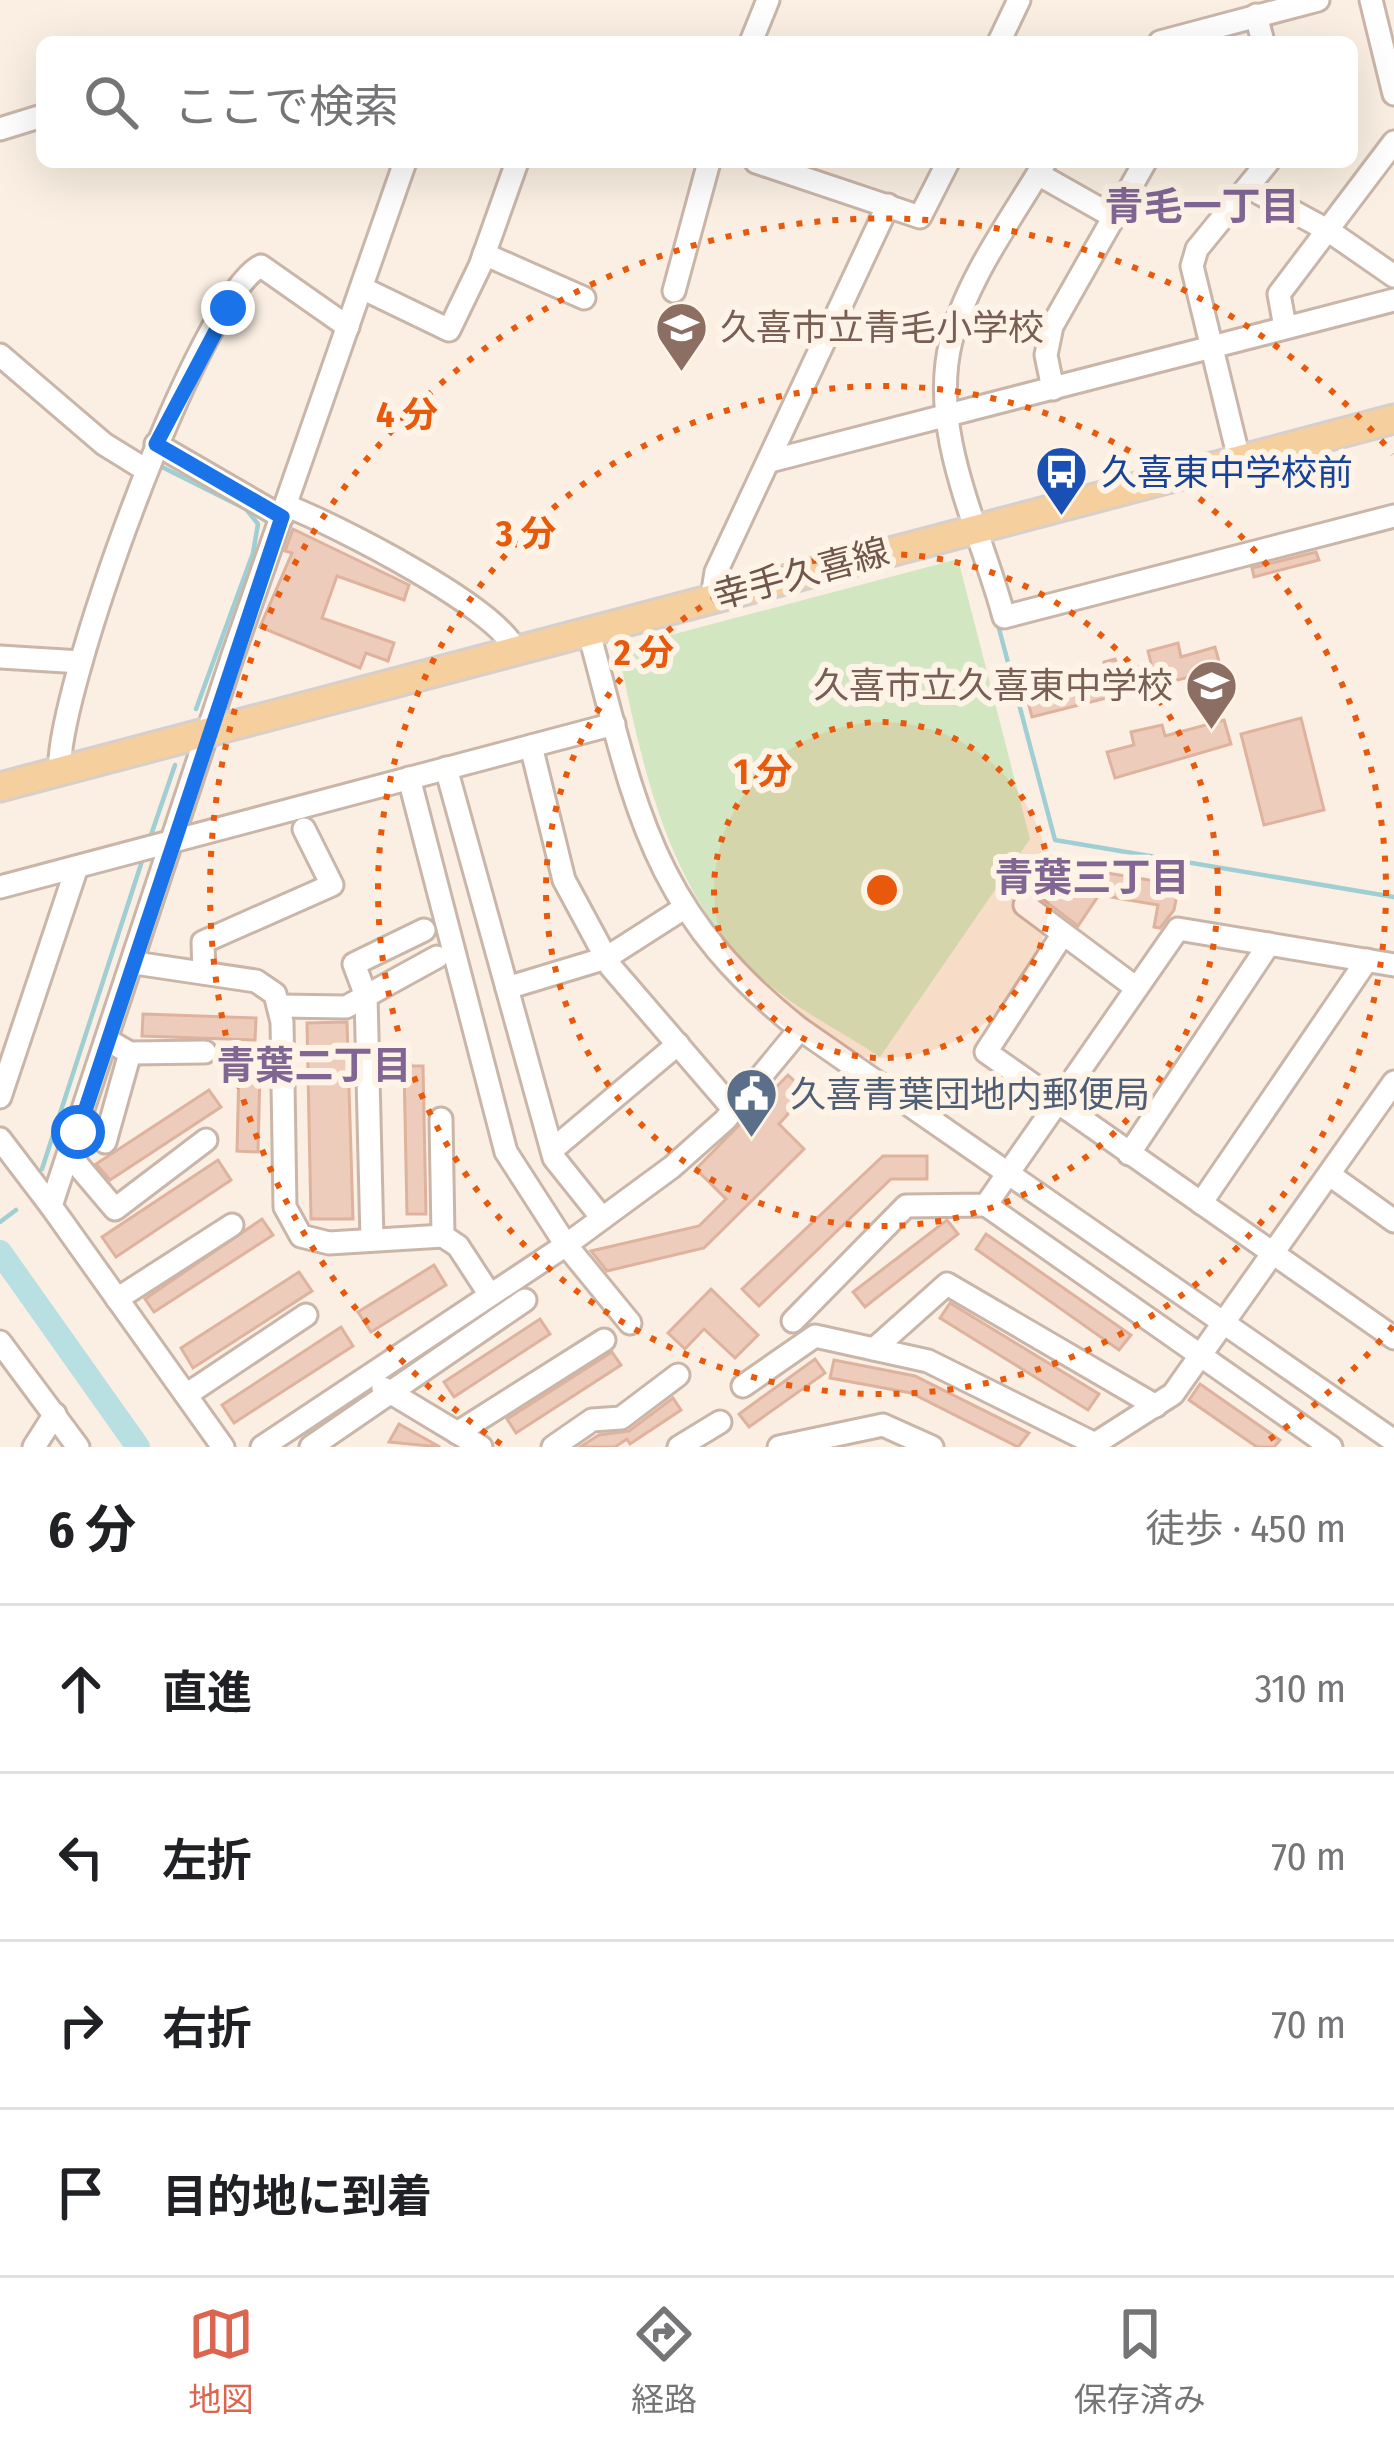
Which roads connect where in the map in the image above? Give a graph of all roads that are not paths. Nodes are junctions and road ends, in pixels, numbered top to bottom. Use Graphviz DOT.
graph roads {
  1 [pos="768,0"];
  2 [pos="1018,0"];
  3 [pos="1318,0"];
  4 [pos="1371,0"];
  5 [pos="1256,15"];
  6 [pos="753,36"];
  7 [pos="1003,36"];
  8 [pos="1181,36"];
  9 [pos="1261,36"];
  10 [pos="1394,94"];
  11 [pos="36,118"];
  12 [pos="0,129"];
  13 [pos="1394,142"];
  14 [pos="403,168"];
  15 [pos="515,168"];
  16 [pos="707,168"];
  17 [pos="774,168"];
  18 [pos="946,168"];
  19 [pos="1041,168"];
  20 [pos="1142,168"];
  21 [pos="1263,168"];
  22 [pos="1248,187"];
  23 [pos="888,205"];
  24 [pos="1114,218"];
  25 [pos="1329,230"];
  26 [pos="484,254"];
  27 [pos="1394,276"];
  28 [pos="362,288"];
  29 [pos="674,291"];
  30 [pos="584,298"];
  31 [pos="1394,300"];
  32 [pos="348,326"];
  33 [pos="1285,327"];
  34 [pos="1208,347"];
  35 [pos="0,355"];
  36 [pos="1053,389"];
  37 [pos="947,416"];
  38 [pos="1394,419"];
  39 [pos="150,459"];
  40 [pos="1239,459"];
  41 [pos="770,460"];
  42 [pos="285,511"];
  43 [pos="1394,516"];
  44 [pos="974,527"];
  45 [pos="712,597"];
  46 [pos="587,629"];
  47 [pos="515,650"];
  48 [pos="0,657"];
  49 [pos="81,662"];
  50 [pos="614,724"];
  51 [pos="209,732"];
  52 [pos="531,746"];
  53 [pos="446,768"];
  54 [pos="60,772"];
  55 [pos="409,778"];
  56 [pos="0,787"];
  57 [pos="304,829"];
  58 [pos="168,844"];
  59 [pos="77,867"];
  60 [pos="0,887"];
  61 [pos="1024,905"];
  62 [pos="684,908"];
  63 [pos="424,930"];
  64 [pos="1063,934"];
  65 [pos="1269,944"];
  66 [pos="437,957"];
  67 [pos="606,958"];
  68 [pos="1367,960"];
  69 [pos="135,963"];
  70 [pos="1394,965"];
  71 [pos="204,973"];
  72 [pos="1135,987"];
  73 [pos="507,988"];
  74 [pos="366,996"];
  75 [pos="280,1006"];
  76 [pos="800,1029"];
  77 [pos="109,1041"];
  78 [pos="678,1044"];
  79 [pos="205,1052"];
  80 [pos="130,1053"];
  81 [pos="1391,1092"];
  82 [pos="0,1097"];
  83 [pos="1058,1103"];
  84 [pos="734,1110"];
  85 [pos="442,1119"];
  86 [pos="0,1139"];
  87 [pos="206,1140"];
  88 [pos="104,1142"];
  89 [pos="552,1150"];
  90 [pos="1129,1154"];
  91 [pos="70,1156"];
  92 [pos="1007,1173"];
  93 [pos="1330,1174"];
  94 [pos="1202,1203"];
  95 [pos="986,1204"];
  96 [pos="51,1206"];
  97 [pos="602,1218"];
  98 [pos="1394,1221"];
  99 [pos="232,1226"];
  100 [pos="443,1236"];
  101 [pos="372,1240"];
  102 [pos="566,1245"];
  103 [pos="1274,1253"];
  104 [pos="117,1299"];
  105 [pos="482,1300"];
  106 [pos="526,1300"];
  107 [pos="306,1315"];
  108 [pos="793,1321"];
  109 [pos="630,1323"];
  110 [pos="1224,1324"];
  111 [pos="486,1328"];
  112 [pos="1394,1338"];
  113 [pos="604,1340"];
  114 [pos="0,1342"];
  115 [pos="874,1349"];
  116 [pos="1202,1354"];
  117 [pos="374,1372"];
  118 [pos="678,1376"];
  119 [pos="743,1386"];
  120 [pos="387,1395"];
  121 [pos="186,1396"];
  122 [pos="1343,1405"];
  123 [pos="1156,1406"];
  124 [pos="55,1414"];
  125 [pos="720,1422"];
  126 [pos="457,1433"];
  127 [pos="292,1439"];
  128 [pos="1394,1441"];
  129 [pos="1319,1444"];
  130 [pos="1092,1445"];
  131 [pos="34,1447"];
  132 [pos="78,1447"];
  133 [pos="223,1447"];
  134 [pos="262,1447"];
  135 [pos="311,1447"];
  136 [pos="482,1447"];
  137 [pos="553,1447"];
  138 [pos="679,1447"];
  139 [pos="779,1447"];
  140 [pos="932,1447"];
  1 -- 6 [label="street"];
  2 -- 7 [label="street"];
  3 -- 5 [label="street"];
  4 -- 10 [label="street"];
  5 -- 8 [label="street"];
  5 -- 9 [label="street"];
  11 -- 12 [label="street"];
  13 -- 25 [label="street"];
  14 -- 28 [label="street"];
  15 -- 26 [label="street"];
  16 -- 29 [label="street"];
  17 -- 23 [label="street"];
  18 -- 23 [label="street"];
  19 -- 24 [label="street"];
  19 -- 37 [label="street"];
  20 -- 24 [label="street"];
  21 -- 22 [label="street"];
  22 -- 25 [label="street"];
  22 -- 34 [label="street"];
  23 -- 41 [label="street"];
  24 -- 36 [label="street"];
  25 -- 27 [label="street"];
  25 -- 33 [label="street"];
  26 -- 28 [label="street"];
  26 -- 30 [label="street"];
  28 -- 32 [label="street"];
  31 -- 33 [label="street"];
  32 -- 39 [label="street"];
  32 -- 42 [label="street"];
  33 -- 34 [label="street"];
  34 -- 36 [label="street"];
  34 -- 40 [label="street"];
  35 -- 39 [label="street"];
  36 -- 37 [label="street"];
  37 -- 41 [label="street"];
  37 -- 44 [label="street"];
  38 -- 40 [label="main road, 幸手久喜線"];
  39 -- 42 [label="street"];
  39 -- 49 [label="street"];
  40 -- 44 [label="main road, 幸手久喜線"];
  41 -- 45 [label="street"];
  42 -- 47 [label="street"];
  42 -- 51 [label="street"];
  43 -- 44 [label="street"];
  44 -- 45 [label="main road, 幸手久喜線"];
  45 -- 46 [label="main road, 幸手久喜線"];
  46 -- 47 [label="main road, 幸手久喜線"];
  46 -- 50 [label="street"];
  47 -- 51 [label="main road, 幸手久喜線"];
  48 -- 49 [label="street"];
  49 -- 54 [label="street"];
  50 -- 52 [label="street"];
  50 -- 62 [label="street"];
  51 -- 54 [label="main road, 幸手久喜線"];
  51 -- 58 [label="street"];
  52 -- 53 [label="street"];
  52 -- 67 [label="street"];
  53 -- 55 [label="street"];
  53 -- 73 [label="street"];
  54 -- 56 [label="main road, 幸手久喜線"];
  55 -- 58 [label="street"];
  55 -- 102 [label="street"];
  57 -- 71 [label="street"];
  58 -- 59 [label="street"];
  58 -- 69 [label="street"];
  59 -- 60 [label="street"];
  59 -- 82 [label="street"];
  61 -- 64 [label="street"];
  62 -- 67 [label="street"];
  62 -- 76 [label="street"];
  63 -- 74 [label="street"];
  64 -- 72 [label="street"];
  64 -- 83 [label="street"];
  65 -- 68 [label="street"];
  65 -- 72 [label="street"];
  65 -- 90 [label="street"];
  66 -- 74 [label="street"];
  67 -- 73 [label="street"];
  67 -- 78 [label="street"];
  68 -- 70 [label="street"];
  68 -- 94 [label="street"];
  69 -- 71 [label="street"];
  69 -- 77 [label="street"];
  71 -- 75 [label="street"];
  72 -- 83 [label="street"];
  73 -- 89 [label="street"];
  74 -- 75 [label="street"];
  74 -- 101 [label="street"];
  75 -- 101 [label="street"];
  76 -- 84 [label="street"];
  76 -- 92 [label="street"];
  77 -- 80 [label="street"];
  77 -- 91 [label="street"];
  78 -- 84 [label="street"];
  78 -- 89 [label="street"];
  79 -- 80 [label="street"];
  80 -- 88 [label="street"];
  81 -- 93 [label="street"];
  83 -- 90 [label="street"];
  83 -- 92 [label="street"];
  84 -- 97 [label="street"];
  85 -- 100 [label="street"];
  86 -- 96 [label="street"];
  87 -- 91 [label="street"];
  89 -- 97 [label="street"];
  90 -- 94 [label="street"];
  91 -- 96 [label="street"];
  92 -- 95 [label="street"];
  92 -- 110 [label="street"];
  93 -- 98 [label="street"];
  93 -- 103 [label="street"];
  94 -- 103 [label="street"];
  95 -- 108 [label="street"];
  95 -- 116 [label="street"];
  96 -- 104 [label="street"];
  97 -- 102 [label="street"];
  99 -- 104 [label="street"];
  100 -- 101 [label="street"];
  100 -- 105 [label="street"];
  102 -- 105 [label="street"];
  102 -- 109 [label="street"];
  103 -- 110 [label="street"];
  103 -- 112 [label="street"];
  104 -- 121 [label="street"];
  105 -- 111 [label="street"];
  105 -- 117 [label="street"];
  106 -- 111 [label="street"];
  107 -- 121 [label="street"];
  110 -- 116 [label="street"];
  110 -- 122 [label="street"];
  111 -- 120 [label="street"];
  113 -- 126 [label="street"];
  114 -- 124 [label="street"];
  115 -- 119 [label="street"];
  115 -- 123 [label="street"];
  115 -- 130 [label="street"];
  116 -- 123 [label="street"];
  116 -- 129 [label="street"];
  117 -- 120 [label="street"];
  117 -- 127 [label="street"];
  118 -- 137 [label="street"];
  120 -- 126 [label="street"];
  120 -- 135 [label="street"];
  121 -- 133 [label="street"];
  122 -- 128 [label="street"];
  122 -- 129 [label="street"];
  123 -- 130 [label="street"];
  124 -- 131 [label="street"];
  124 -- 132 [label="street"];
  125 -- 138 [label="street"];
  126 -- 136 [label="street"];
  127 -- 134 [label="street"];
  139 -- 140 [label="street"];
}
